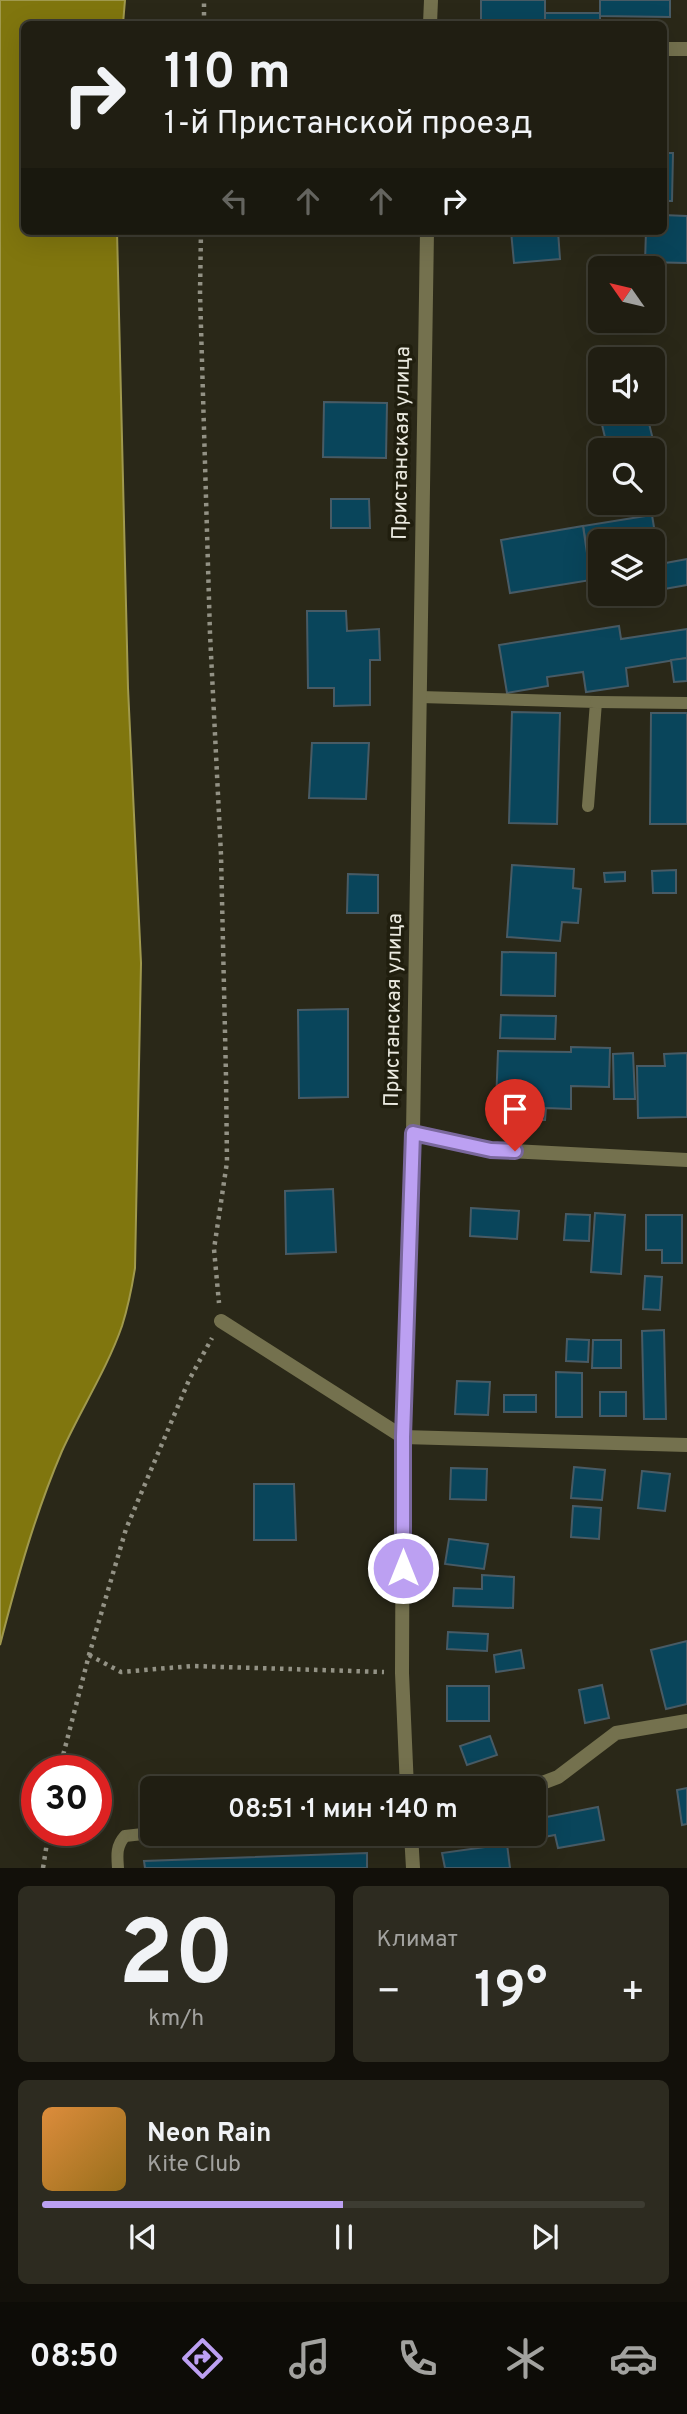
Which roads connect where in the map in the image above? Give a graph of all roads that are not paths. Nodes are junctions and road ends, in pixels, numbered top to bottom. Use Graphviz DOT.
graph roads {
  1 [pos="430,0"];
  2 [pos="430,21"];
  3 [pos="667,49"];
  4 [pos="687,49"];
  5 [pos="426,235"];
  6 [pos="419,697"];
  7 [pos="596,702"];
  8 [pos="687,702"];
  9 [pos="589,806"];
  10 [pos="413,1133"];
  11 [pos="687,1160"];
  12 [pos="221,1321"];
  13 [pos="403,1437"];
  14 [pos="687,1445"];
  15 [pos="687,1721"];
  16 [pos="406,1776"];
  17 [pos="546,1782"];
  18 [pos="140,1834"];
  19 [pos="412,1846"];
  20 [pos="118,1868"];
  21 [pos="413,1868"];
  1 -- 2 [label="street"];
  3 -- 4 [label="street"];
  5 -- 6 [label="street, Пристанская улица"];
  6 -- 7 [label="lane"];
  6 -- 10 [label="street, Пристанская улица"];
  7 -- 8 [label="lane"];
  7 -- 9 [label="lane"];
  10 -- 11 [label="street"];
  10 -- 13 [label="street, Пристанская улица"];
  12 -- 13 [label="street"];
  13 -- 14 [label="street"];
  13 -- 16 [label="street, Пристанская улица"];
  15 -- 17 [label="street"];
  18 -- 20 [label="lane"];
  19 -- 21 [label="street"];
}
